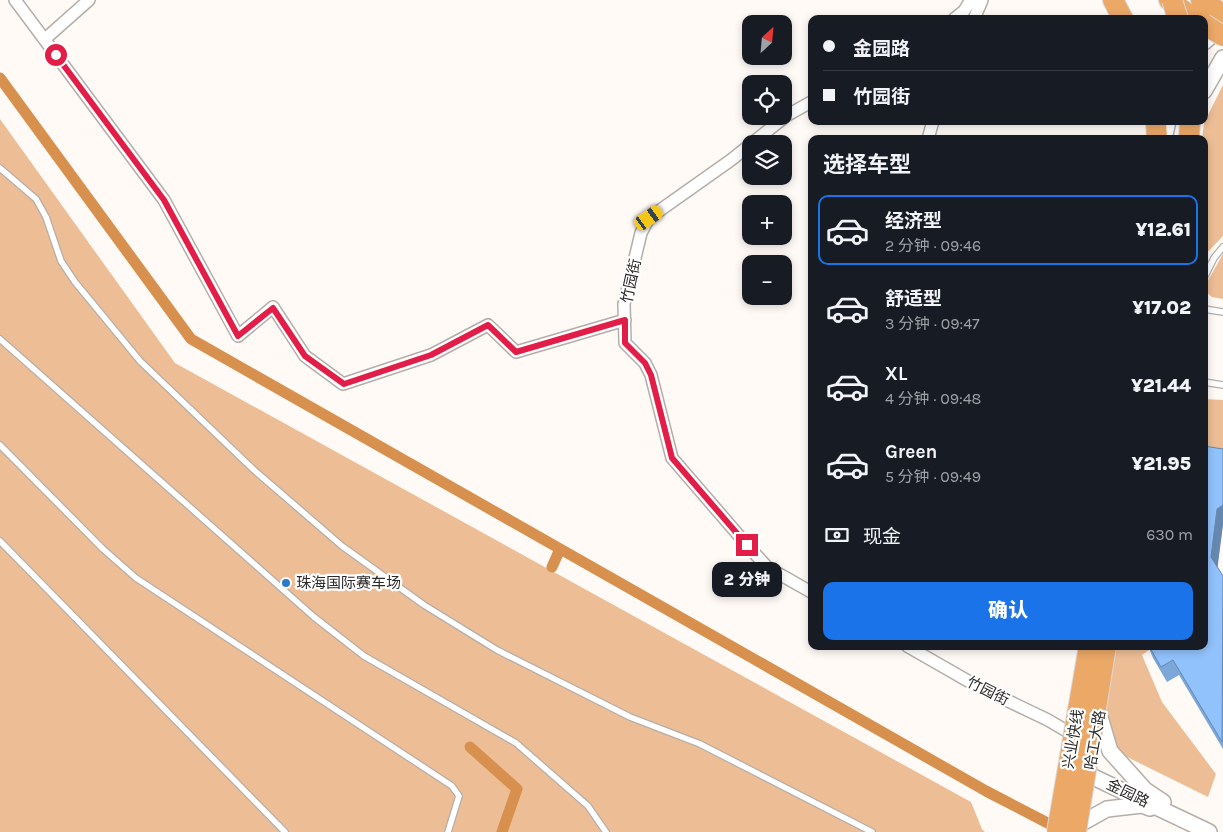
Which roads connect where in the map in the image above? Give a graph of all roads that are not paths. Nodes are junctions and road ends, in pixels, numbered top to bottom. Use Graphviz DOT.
graph roads {
  1 [pos="15,0"];
  2 [pos="89,0"];
  3 [pos="971,0"];
  4 [pos="982,0"];
  5 [pos="1113,0"];
  6 [pos="1170,0"];
  7 [pos="1201,0"];
  8 [pos="1223,14"];
  9 [pos="959,15"];
  10 [pos="976,15"];
  11 [pos="1121,15"];
  12 [pos="1176,15"];
  13 [pos="1190,15"];
  14 [pos="1223,26"];
  15 [pos="1208,27"];
  16 [pos="1223,36"];
  17 [pos="45,39"];
  18 [pos="1208,39"];
  19 [pos="1223,58"];
  20 [pos="1208,84"];
  21 [pos="808,104"];
  22 [pos="0,168"];
  23 [pos="1223,247"];
  24 [pos="1208,270"];
  25 [pos="1208,310"];
  26 [pos="1223,312"];
  27 [pos="625,320"];
  28 [pos="0,339"];
  29 [pos="1208,383"];
  30 [pos="1223,385"];
  31 [pos="0,446"];
  32 [pos="0,542"];
  33 [pos="808,590"];
  34 [pos="914,650"];
  35 [pos="1083,650"];
  36 [pos="1088,650"];
  37 [pos="1105,650"];
  38 [pos="1110,650"];
  39 [pos="1100,714"];
  40 [pos="1070,732"];
  41 [pos="1089,775"];
  42 [pos="1171,814"];
  43 [pos="1078,828"];
  44 [pos="1206,831"];
  45 [pos="284,832"];
  46 [pos="448,832"];
  47 [pos="606,832"];
  48 [pos="872,832"];
  49 [pos="1052,832"];
  50 [pos="1056,832"];
  1 -- 17 [label="street"];
  2 -- 17 [label="street"];
  3 -- 9 [label="street"];
  4 -- 10 [label="street"];
  5 -- 11 [label="highway"];
  6 -- 12 [label="highway, bridge"];
  6 -- 13 [label="highway"];
  7 -- 8 [label="highway"];
  14 -- 18 [label="street"];
  15 -- 16 [label="highway, bridge"];
  17 -- 27 [label="street"];
  19 -- 20 [label="street"];
  21 -- 27 [label="street, 竹园街"];
  22 -- 48 [label="lane"];
  23 -- 24 [label="lane"];
  25 -- 26 [label="lane"];
  27 -- 33 [label="street, 竹园街"];
  28 -- 47 [label="lane"];
  29 -- 30 [label="lane"];
  31 -- 46 [label="lane"];
  32 -- 45 [label="lane"];
  34 -- 40 [label="street, 竹园街"];
  35 -- 40 [label="street, 哈工大路"];
  36 -- 50 [label="highway, 兴业快线, bridge"];
  37 -- 43 [label="highway, 兴业快线, bridge"];
  38 -- 39 [label="street, 哈工大路"];
  39 -- 41 [label="street, 哈工大路"];
  39 -- 44 [label="street"];
  40 -- 41 [label="street, 金园路"];
  40 -- 49 [label="street, 哈工大路"];
  41 -- 42 [label="street, 金园路"];
  41 -- 43 [label="street, 哈工大路"];
  42 -- 43 [label="street"];
  42 -- 44 [label="street, 金园路"];
}
